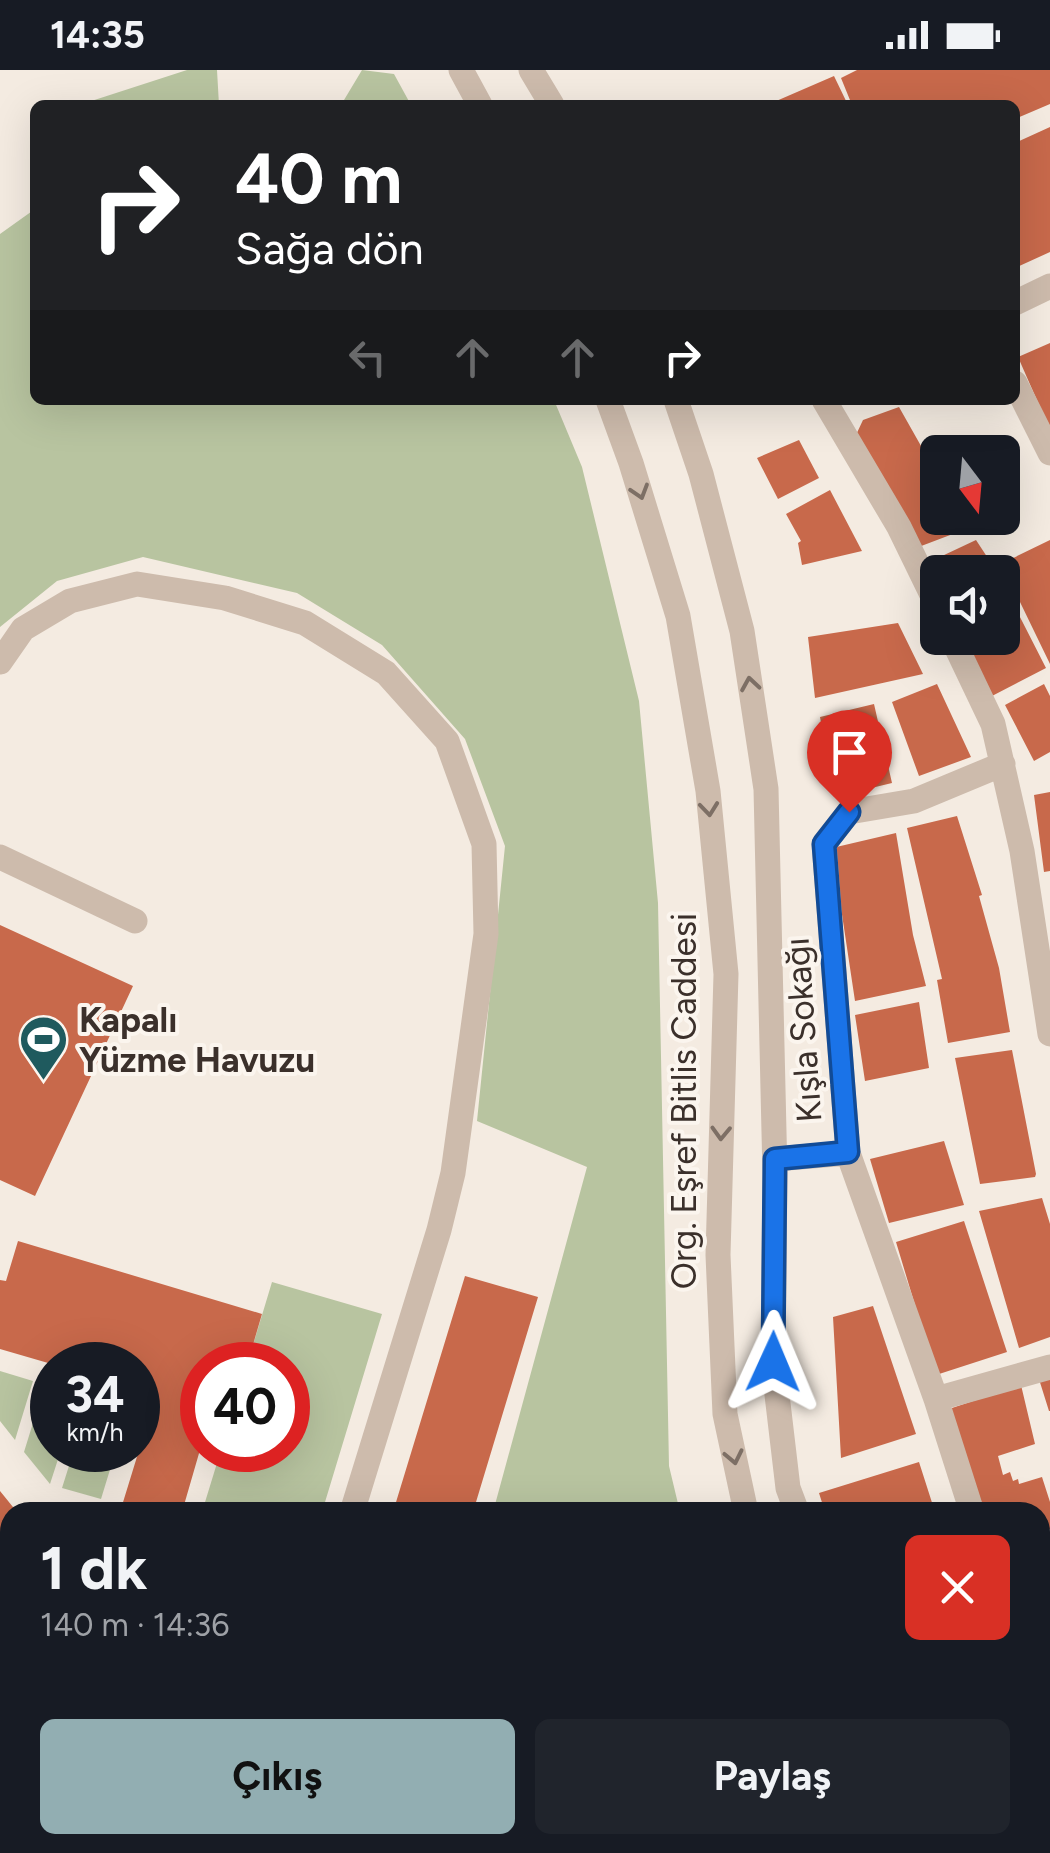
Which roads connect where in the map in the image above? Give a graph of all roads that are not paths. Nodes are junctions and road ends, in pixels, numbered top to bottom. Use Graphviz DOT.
graph roads {
  1 [pos="461,70"];
  2 [pos="531,70"];
  3 [pos="477,100"];
  4 [pos="549,100"];
  5 [pos="1050,286"];
  6 [pos="1020,301"];
  7 [pos="1020,393"];
  8 [pos="610,405"];
  9 [pos="678,405"];
  10 [pos="828,405"];
  11 [pos="1050,453"];
  12 [pos="920,570"];
  13 [pos="960,655"];
  14 [pos="0,662"];
  15 [pos="1002,764"];
  16 [pos="0,857"];
  17 [pos="135,921"];
  18 [pos="1050,1034"];
  19 [pos="848,1152"];
  20 [pos="775,1159"];
  21 [pos="1050,1368"];
  22 [pos="936,1399"];
  23 [pos="355,1502"];
  24 [pos="744,1502"];
  25 [pos="793,1502"];
  26 [pos="969,1502"];
  1 -- 3 [label="street"];
  2 -- 4 [label="street"];
  5 -- 6 [label="street"];
  7 -- 11 [label="street"];
  8 -- 24 [label="street, Org. Eşref Bitlis Caddesi, one-way"];
  20 -- 9 [label="street, one-way"];
  10 -- 12 [label="street"];
  13 -- 15 [label="street"];
  14 -- 23 [label="street"];
  15 -- 18 [label="street"];
  15 -- 19 [label="street, Kışla Sokağı"];
  16 -- 17 [label="street"];
  19 -- 20 [label="street"];
  19 -- 22 [label="street, Kışla Sokağı"];
  20 -- 25 [label="street"];
  21 -- 22 [label="street"];
  22 -- 26 [label="street, Kışla Sokağı"];
}
